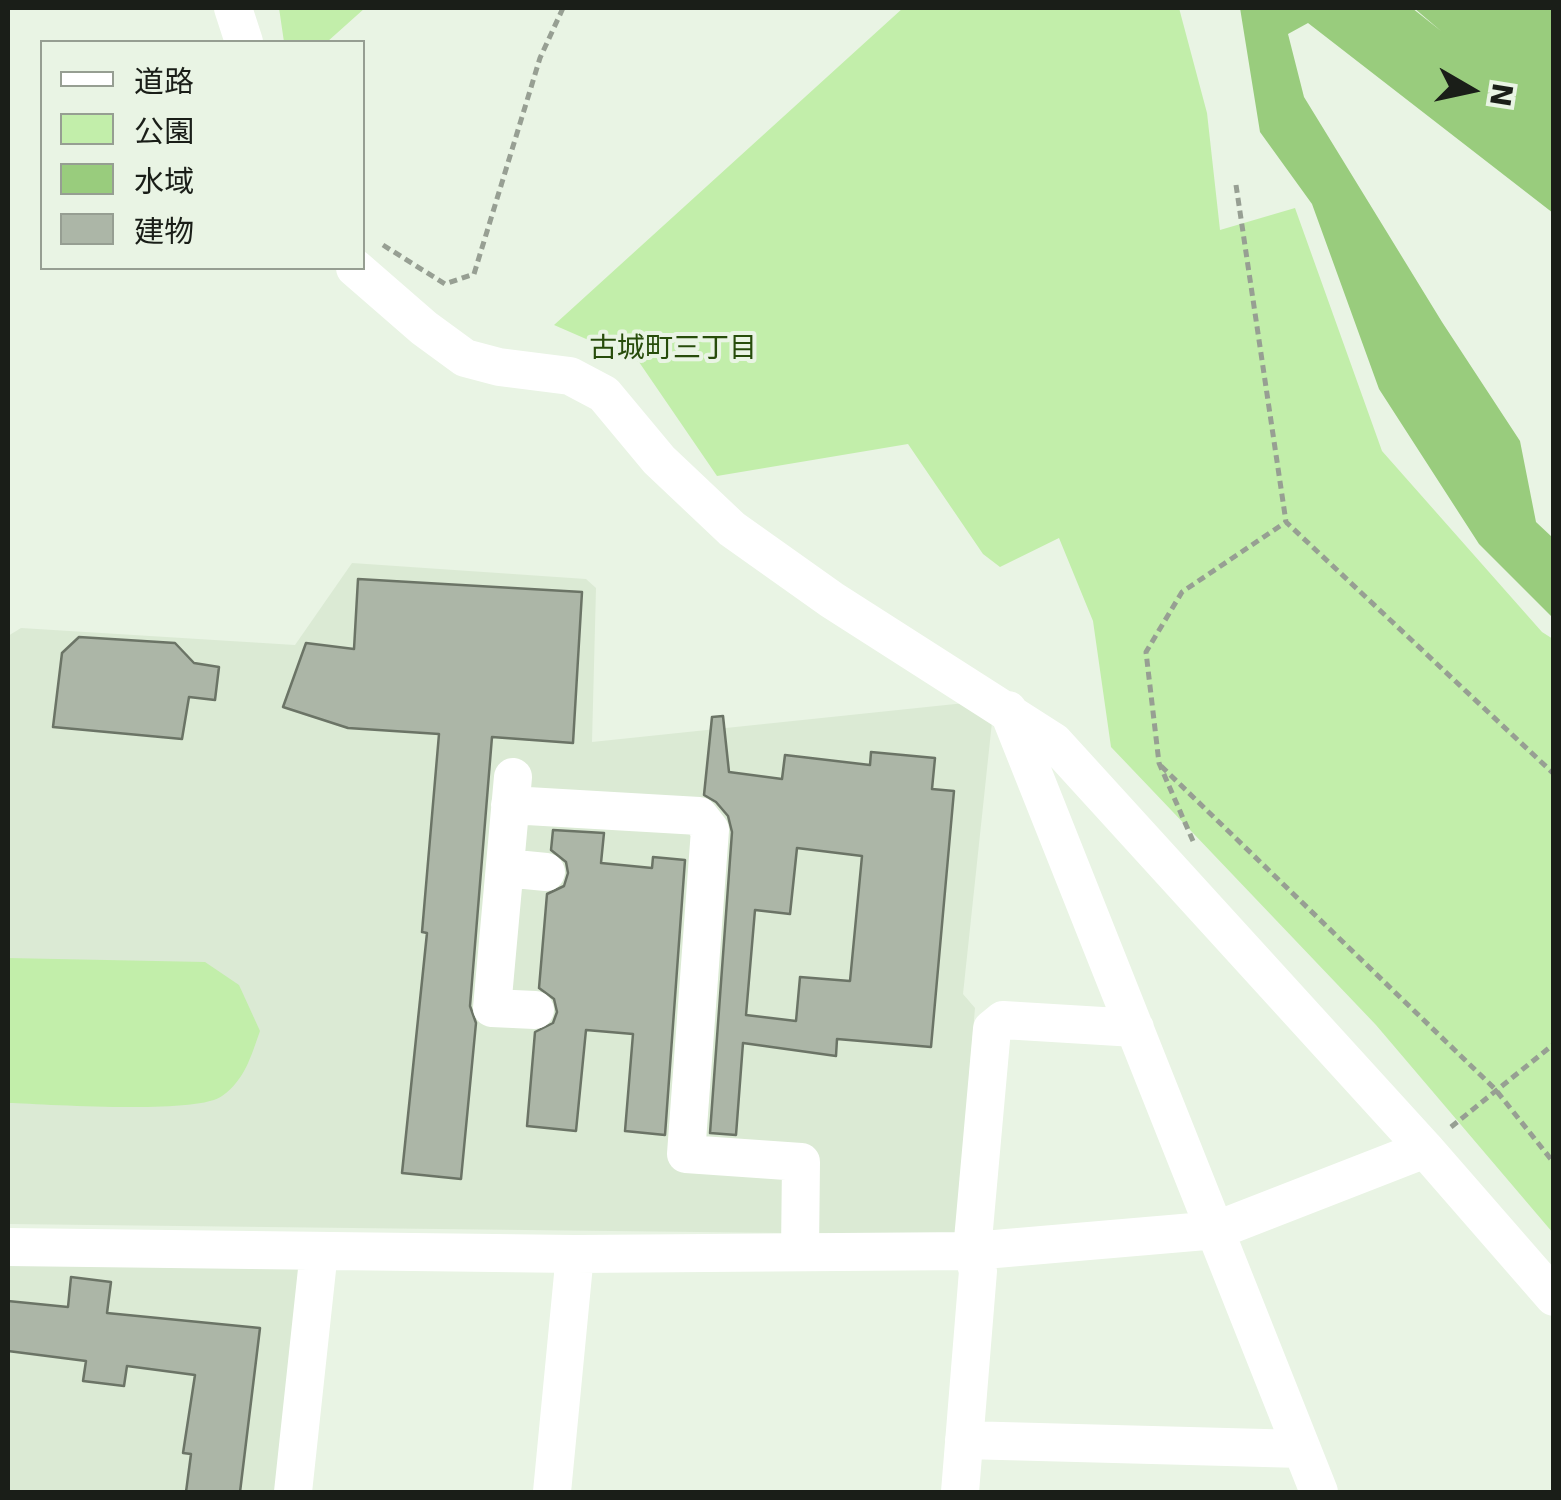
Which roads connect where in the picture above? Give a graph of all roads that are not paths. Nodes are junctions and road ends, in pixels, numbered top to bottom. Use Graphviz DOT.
graph roads {
  1 [pos="233,8"];
  2 [pos="243,40"];
  3 [pos="367,255"];
  4 [pos="1008,710"];
  5 [pos="504,868"];
  6 [pos="546,872"];
  7 [pos="534,1010"];
  8 [pos="1135,1028"];
  9 [pos="1425,1150"];
  10 [pos="1218,1230"];
  11 [pos="8,1246"];
  12 [pos="972,1250"];
  13 [pos="319,1251"];
  14 [pos="800,1252"];
  15 [pos="575,1254"];
  16 [pos="1554,1297"];
  17 [pos="964,1440"];
  18 [pos="1302,1449"];
  19 [pos="293,1492"];
  20 [pos="552,1492"];
  21 [pos="960,1492"];
  22 [pos="1320,1492"];
  1 -- 2 [label="street"];
  3 -- 4 [label="street"];
  4 -- 8 [label="street"];
  4 -- 9 [label="street"];
  5 -- 6 [label="street"];
  5 -- 7 [label="street"];
  5 -- 14 [label="street"];
  8 -- 10 [label="street"];
  8 -- 12 [label="street"];
  9 -- 10 [label="street"];
  9 -- 16 [label="street"];
  10 -- 12 [label="street"];
  10 -- 18 [label="street"];
  11 -- 13 [label="street"];
  12 -- 14 [label="street"];
  12 -- 17 [label="street"];
  13 -- 15 [label="street"];
  13 -- 19 [label="street"];
  14 -- 15 [label="street"];
  15 -- 20 [label="street"];
  17 -- 18 [label="street"];
  17 -- 21 [label="street"];
  18 -- 22 [label="street"];
}
